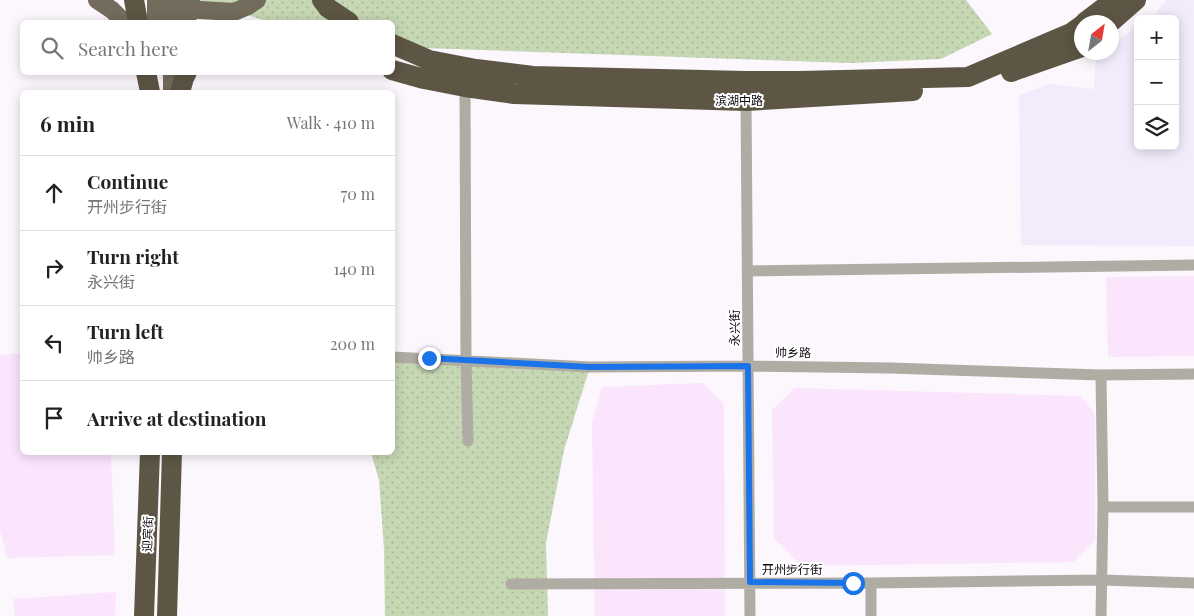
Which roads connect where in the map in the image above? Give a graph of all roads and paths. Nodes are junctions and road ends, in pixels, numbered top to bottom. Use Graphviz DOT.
graph roads {
  1 [pos="97,0"];
  2 [pos="134,0"];
  3 [pos="155,0"];
  4 [pos="257,0"];
  5 [pos="322,0"];
  6 [pos="1114,0"];
  7 [pos="1136,0"];
  8 [pos="181,11"];
  9 [pos="1094,15"];
  10 [pos="1118,15"];
  11 [pos="122,20"];
  12 [pos="138,20"];
  13 [pos="156,20"];
  14 [pos="217,20"];
  15 [pos="346,20"];
  16 [pos="1074,31"];
  17 [pos="395,45"];
  18 [pos="1074,50"];
  19 [pos="395,71"];
  20 [pos="147,75"];
  21 [pos="156,75"];
  22 [pos="465,87"];
  23 [pos="150,90"];
  24 [pos="156,90"];
  25 [pos="746,101"];
  26 [pos="1194,266"];
  27 [pos="748,271"];
  28 [pos="395,357"];
  29 [pos="466,360"];
  30 [pos="748,366"];
  31 [pos="1194,374"];
  32 [pos="1101,375"];
  33 [pos="468,441"];
  34 [pos="150,455"];
  35 [pos="172,455"];
  36 [pos="1103,507"];
  37 [pos="1194,507"];
  38 [pos="1102,580"];
  39 [pos="750,582"];
  40 [pos="871,583"];
  41 [pos="1194,583"];
  42 [pos="511,584"];
  43 [pos="144,616"];
  44 [pos="168,616"];
  45 [pos="750,616"];
  46 [pos="871,616"];
  47 [pos="1101,616"];
  1 -- 11 [label="main road"];
  2 -- 12 [label="highway"];
  3 -- 8 [label="main road"];
  3 -- 13 [label="main road, bridge"];
  4 -- 8 [label="main road"];
  5 -- 15 [label="highway"];
  6 -- 9 [label="highway"];
  7 -- 10 [label="highway"];
  8 -- 14 [label="main road"];
  16 -- 17 [label="highway, 滨湖中路"];
  18 -- 25 [label="highway, 滨湖中路"];
  19 -- 22 [label="highway, 滨湖中路"];
  20 -- 23 [label="highway"];
  21 -- 24 [label="main road"];
  22 -- 25 [label="highway, 滨湖中路"];
  22 -- 29 [label="street"];
  25 -- 27 [label="street, 永兴街"];
  26 -- 27 [label="street"];
  27 -- 30 [label="street, 永兴街"];
  28 -- 29 [label="street, 帅乡路"];
  29 -- 30 [label="street, 帅乡路"];
  29 -- 33 [label="street"];
  30 -- 32 [label="street, 帅乡路"];
  30 -- 39 [label="street, 永兴街"];
  31 -- 32 [label="street, 帅乡路"];
  32 -- 36 [label="street"];
  34 -- 43 [label="highway, 迎宾街"];
  35 -- 44 [label="highway, 迎宾街"];
  36 -- 37 [label="street"];
  36 -- 38 [label="street"];
  38 -- 40 [label="street, 开州步行街"];
  38 -- 41 [label="street, 开州步行街"];
  38 -- 47 [label="street"];
  39 -- 40 [label="street, 开州步行街"];
  39 -- 42 [label="street, 开州步行街"];
  39 -- 45 [label="street, 永兴街"];
  40 -- 46 [label="street"];
}
